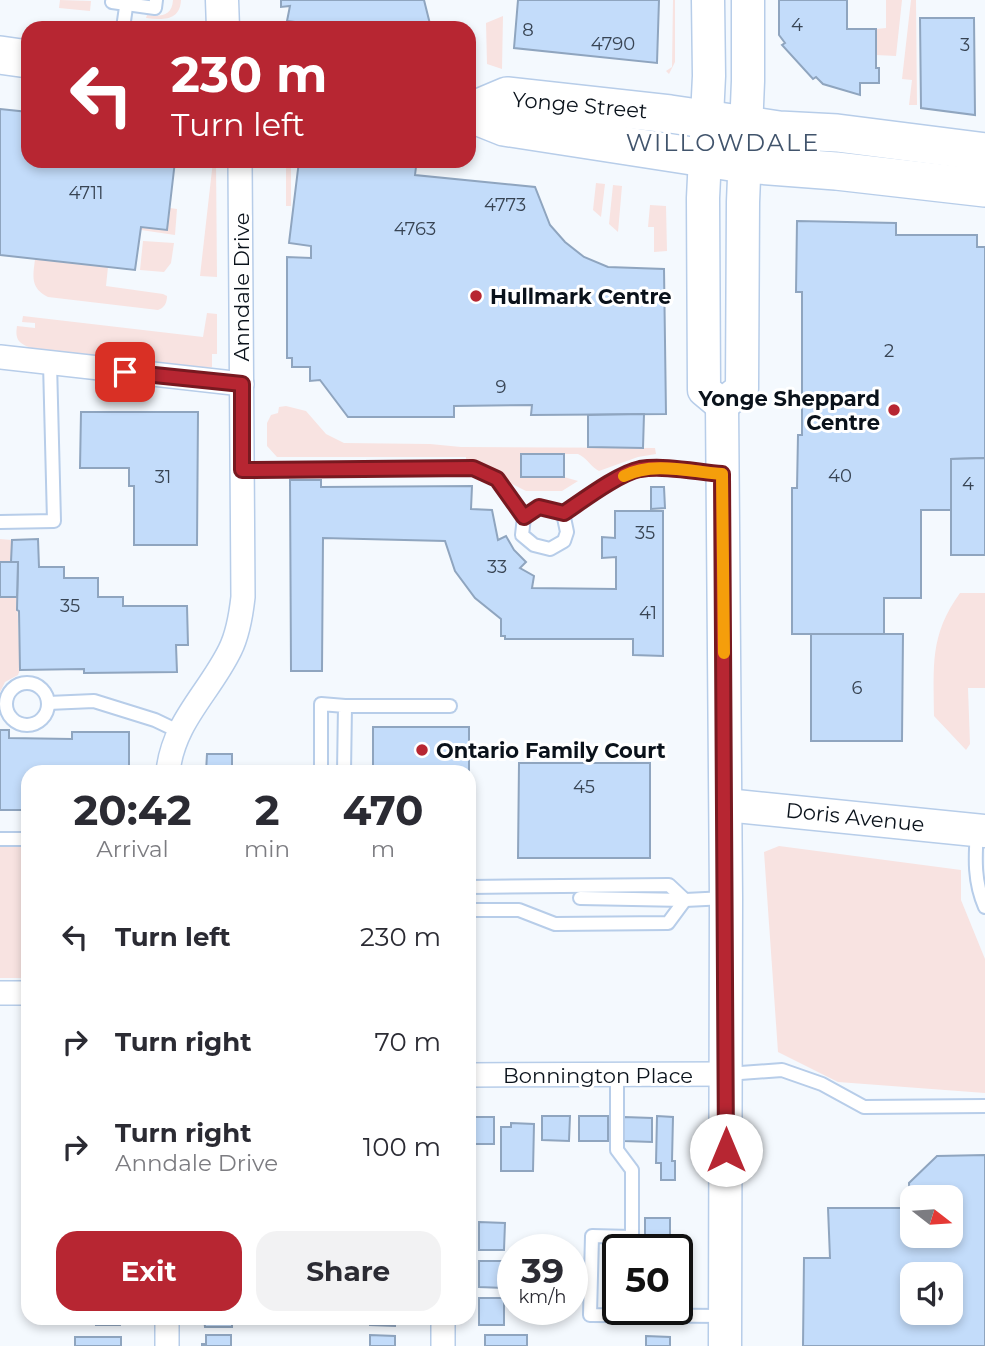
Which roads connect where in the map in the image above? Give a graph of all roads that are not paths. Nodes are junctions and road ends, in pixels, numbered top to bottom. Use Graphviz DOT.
graph roads {
  1 [pos="113,0"];
  2 [pos="156,0"];
  3 [pos="222,0"];
  4 [pos="708,0"];
  5 [pos="748,0"];
  6 [pos="127,2"];
  7 [pos="141,3"];
  8 [pos="124,21"];
  9 [pos="223,21"];
  10 [pos="0,55"];
  11 [pos="21,58"];
  12 [pos="476,110"];
  13 [pos="476,116"];
  14 [pos="706,119"];
  15 [pos="746,125"];
  16 [pos="985,152"];
  17 [pos="704,158"];
  18 [pos="744,164"];
  19 [pos="240,168"];
  20 [pos="985,188"];
  21 [pos="0,357"];
  22 [pos="50,363"];
  23 [pos="242,384"];
  24 [pos="722,405"];
  25 [pos="242,470"];
  26 [pos="722,474"];
  27 [pos="564,513"];
  28 [pos="524,517"];
  29 [pos="0,522"];
  30 [pos="48,704"];
  31 [pos="345,706"];
  32 [pos="450,706"];
  33 [pos="178,731"];
  34 [pos="170,765"];
  35 [pos="321,765"];
  36 [pos="344,765"];
  37 [pos="726,804"];
  38 [pos="981,831"];
  39 [pos="0,839"];
  40 [pos="21,839"];
  41 [pos="518,886"];
  42 [pos="476,887"];
  43 [pos="580,898"];
  44 [pos="726,898"];
  45 [pos="685,900"];
  46 [pos="985,907"];
  47 [pos="476,910"];
  48 [pos="519,911"];
  49 [pos="0,993"];
  50 [pos="21,993"];
  51 [pos="727,1074"];
  52 [pos="476,1075"];
  53 [pos="617,1075"];
  54 [pos="985,1106"];
  55 [pos="167,1325"];
  56 [pos="443,1325"];
  57 [pos="725,1331"];
  58 [pos="167,1346"];
  59 [pos="443,1346"];
  1 -- 6 [label="lane"];
  2 -- 7 [label="lane"];
  3 -- 9 [label="main road"];
  4 -- 14 [label="main road"];
  5 -- 15 [label="main road"];
  6 -- 7 [label="lane"];
  6 -- 8 [label="lane"];
  10 -- 11 [label="main road"];
  12 -- 14 [label="main road, Yonge Street"];
  13 -- 17 [label="main road, Yonge Street"];
  14 -- 15 [label="main road, Yonge Street"];
  14 -- 17 [label="main road"];
  15 -- 16 [label="main road, Yonge Street"];
  15 -- 18 [label="main road"];
  17 -- 18 [label="main road, Yonge Street"];
  17 -- 24 [label="main road"];
  18 -- 20 [label="main road, Yonge Street"];
  18 -- 24 [label="main road"];
  19 -- 23 [label="street, Anndale Drive"];
  21 -- 22 [label="street"];
  22 -- 23 [label="street"];
  22 -- 29 [label="lane"];
  23 -- 25 [label="street, Anndale Drive"];
  24 -- 26 [label="main road"];
  25 -- 28 [label="lane"];
  25 -- 33 [label="street, Anndale Drive"];
  26 -- 27 [label="lane"];
  26 -- 37 [label="main road"];
  27 -- 28 [label="lane"];
  27 -- 28 [label="lane"];
  30 -- 33 [label="lane"];
  31 -- 32 [label="lane"];
  31 -- 35 [label="lane"];
  31 -- 36 [label="lane"];
  33 -- 34 [label="street, Anndale Drive"];
  37 -- 38 [label="main road, Doris Avenue"];
  37 -- 44 [label="main road"];
  38 -- 46 [label="lane"];
  39 -- 40 [label="lane"];
  41 -- 42 [label="lane"];
  41 -- 45 [label="lane"];
  41 -- 48 [label="lane"];
  43 -- 45 [label="lane"];
  44 -- 45 [label="lane"];
  44 -- 51 [label="main road"];
  45 -- 48 [label="lane"];
  47 -- 48 [label="lane"];
  49 -- 50 [label="street"];
  51 -- 53 [label="street, Bonnington Place"];
  51 -- 54 [label="lane"];
  51 -- 57 [label="main road"];
  52 -- 53 [label="street, Bonnington Place"];
  53 -- 57 [label="lane"];
  55 -- 58 [label="street"];
  56 -- 59 [label="street"];
}
